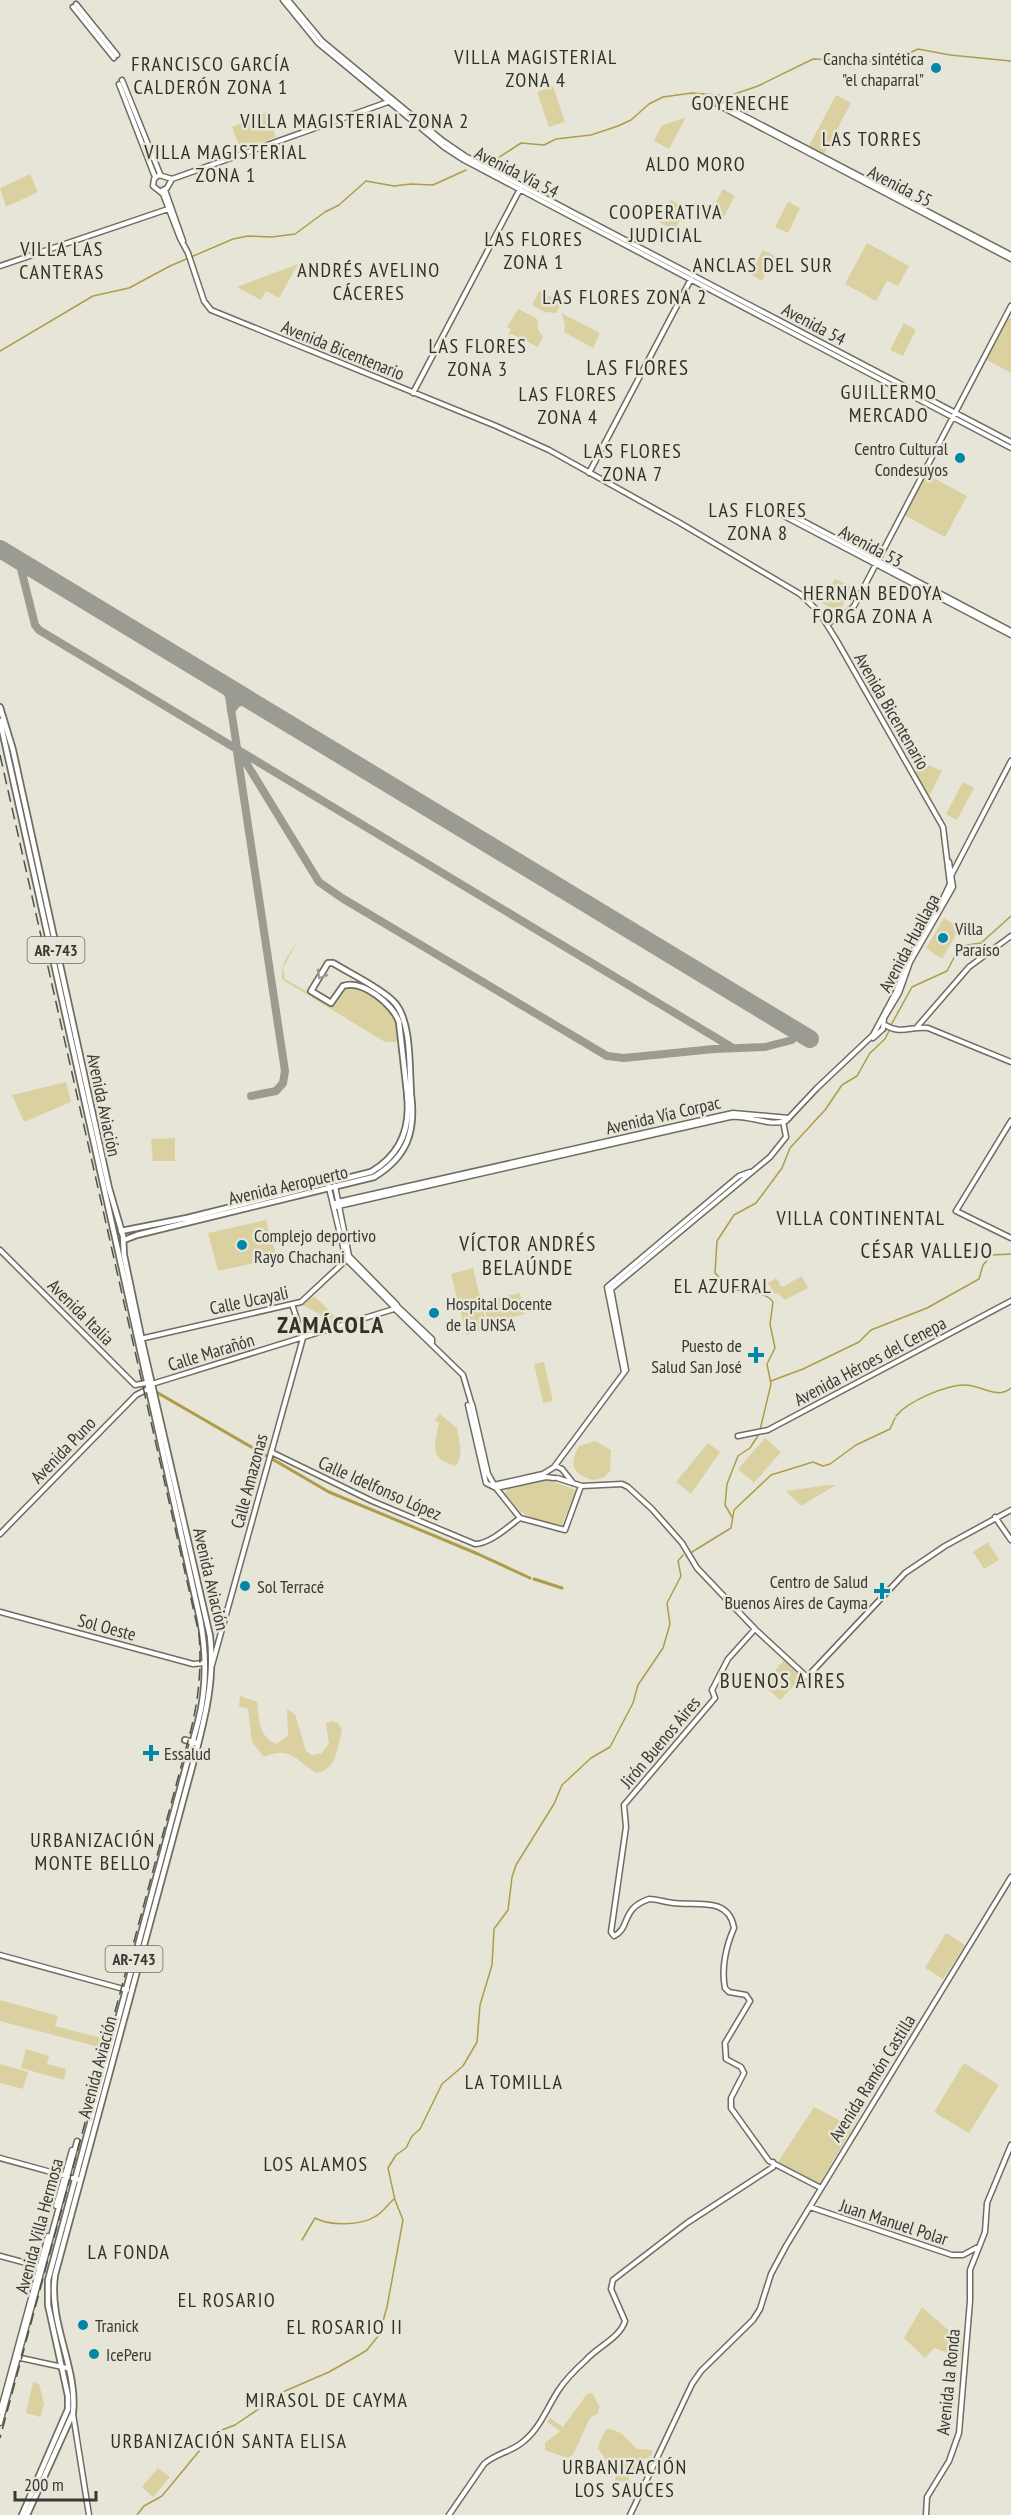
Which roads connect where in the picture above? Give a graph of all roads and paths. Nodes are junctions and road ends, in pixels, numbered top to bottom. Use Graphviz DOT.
graph roads {
  1 [pos="283,0"];
  2 [pos="288,0"];
  3 [pos="75,6"];
  4 [pos="115,56"];
  5 [pos="391,101"];
  6 [pos="161,175"];
  7 [pos="155,177"];
  8 [pos="169,180"];
  9 [pos="520,189"];
  10 [pos="163,190"];
  11 [pos="170,209"];
  12 [pos="604,228"];
  13 [pos="1011,257"];
  14 [pos="0,266"];
  15 [pos="692,277"];
  16 [pos="708,288"];
  17 [pos="1011,306"];
  18 [pos="413,393"];
  19 [pos="954,415"];
  20 [pos="1011,442"];
  21 [pos="1011,448"];
  22 [pos="588,473"];
  23 [pos="642,495"];
  24 [pos="639,501"];
  25 [pos="783,513"];
  26 [pos="876,562"];
  27 [pos="826,624"];
  28 [pos="1011,633"];
  29 [pos="0,707"];
  30 [pos="0,721"];
  31 [pos="1011,761"];
  32 [pos="951,875"];
  33 [pos="1011,936"];
  34 [pos="883,1026"];
  35 [pos="916,1027"];
  36 [pos="1011,1062"];
  37 [pos="408,1081"];
  38 [pos="409,1094"];
  39 [pos="789,1118"];
  40 [pos="783,1120"];
  41 [pos="1011,1120"];
  42 [pos="331,1186"];
  43 [pos="335,1204"];
  44 [pos="116,1217"];
  45 [pos="185,1221"];
  46 [pos="132,1229"];
  47 [pos="122,1231"];
  48 [pos="113,1234"];
  49 [pos="137,1235"];
  50 [pos="1011,1238"];
  51 [pos="123,1240"];
  52 [pos="114,1241"];
  53 [pos="0,1250"];
  54 [pos="123,1250"];
  55 [pos="347,1257"];
  56 [pos="1011,1301"];
  57 [pos="292,1304"];
  58 [pos="397,1308"];
  59 [pos="303,1338"];
  60 [pos="139,1339"];
  61 [pos="149,1385"];
  62 [pos="470,1403"];
  63 [pos="738,1436"];
  64 [pos="271,1454"];
  65 [pos="562,1454"];
  66 [pos="553,1468"];
  67 [pos="562,1471"];
  68 [pos="555,1478"];
  69 [pos="486,1483"];
  70 [pos="573,1484"];
  71 [pos="496,1486"];
  72 [pos="581,1486"];
  73 [pos="1011,1510"];
  74 [pos="995,1517"];
  75 [pos="520,1518"];
  76 [pos="0,1534"];
  77 [pos="1011,1540"];
  78 [pos="199,1600"];
  79 [pos="0,1612"];
  80 [pos="755,1629"];
  81 [pos="206,1663"];
  82 [pos="212,1665"];
  83 [pos="185,1740"];
  84 [pos="196,1743"];
  85 [pos="1011,1877"];
  86 [pos="0,1956"];
  87 [pos="129,1991"];
  88 [pos="76,2141"];
  89 [pos="1011,2145"];
  90 [pos="0,2158"];
  91 [pos="773,2162"];
  92 [pos="65,2176"];
  93 [pos="77,2180"];
  94 [pos="821,2188"];
  95 [pos="70,2193"];
  96 [pos="810,2207"];
  97 [pos="73,2208"];
  98 [pos="978,2247"];
  99 [pos="970,2251"];
  100 [pos="0,2256"];
  101 [pos="975,2256"];
  102 [pos="41,2267"];
  103 [pos="16,2357"];
  104 [pos="65,2368"];
  105 [pos="0,2412"];
  106 [pos="73,2414"];
  107 [pos="0,2422"];
  108 [pos="65,2433"];
  109 [pos="75,2435"];
  110 [pos="53,2450"];
  111 [pos="22,2515"];
  112 [pos="27,2515"];
  113 [pos="89,2515"];
  114 [pos="449,2515"];
  115 [pos="630,2515"];
  116 [pos="926,2515"];
  1 -- 5 [label="street, Avenida Vía 54"];
  2 -- 5 [label="street, Avenida Vía 54"];
  3 -- 4 [label="street"];
  5 -- 8 [label="street"];
  5 -- 9 [label="street, Avenida Vía 54"];
  5 -- 12 [label="street, Avenida Vía 54"];
  6 -- 7 [label="street"];
  6 -- 7 [label="street"];
  6 -- 8 [label="street"];
  7 -- 10 [label="street, Avenida Bicentenario"];
  8 -- 10 [label="street"];
  9 -- 15 [label="street, Avenida Vía 54"];
  9 -- 18 [label="street"];
  10 -- 11 [label="street, Avenida Bicentenario"];
  11 -- 14 [label="street"];
  11 -- 18 [label="street, Avenida Bicentenario"];
  12 -- 15 [label="street, Avenida 54"];
  13 -- 13 [label="street, Avenida 55"];
  15 -- 16 [label="street, Avenida Vía 54"];
  15 -- 19 [label="street, Avenida 54"];
  15 -- 22 [label="street"];
  16 -- 19 [label="street, Avenida 54"];
  17 -- 19 [label="street"];
  18 -- 22 [label="street, Avenida Bicentenario"];
  19 -- 20 [label="street, Avenida 54"];
  19 -- 21 [label="street, Avenida 54"];
  19 -- 26 [label="street"];
  22 -- 24 [label="street, Avenida Bicentenario"];
  23 -- 24 [label="street"];
  24 -- 27 [label="street, Avenida Bicentenario"];
  25 -- 26 [label="street, Avenida 53"];
  26 -- 27 [label="street"];
  26 -- 28 [label="street, Avenida 53"];
  27 -- 32 [label="street, Avenida Bicentenario"];
  29 -- 44 [label="main road, Avenida Aviación / AR-743"];
  30 -- 48 [label="main road, Avenida Aviación / AR-743"];
  31 -- 32 [label="street"];
  32 -- 34 [label="street, Avenida Huallaga"];
  33 -- 35 [label="street"];
  34 -- 35 [label="street"];
  34 -- 39 [label="street, Avenida Huallaga"];
  35 -- 36 [label="street"];
  37 -- 37 [label="main road, one-way"];
  37 -- 38 [label="main road"];
  37 -- 38 [label="main road"];
  38 -- 42 [label="main road, Avenida Aeropuerto"];
  38 -- 42 [label="main road, Avenida Aeropuerto"];
  39 -- 40 [label="street, Avenida Vía Corpac"];
  40 -- 43 [label="street, Avenida Vía Corpac"];
  40 -- 65 [label="street"];
  41 -- 50 [label="street"];
  42 -- 43 [label="street"];
  42 -- 45 [label="main road, Avenida Aeropuerto"];
  43 -- 55 [label="street"];
  44 -- 46 [label="main road"];
  44 -- 47 [label="main road, Avenida Aviación / AR-743"];
  45 -- 46 [label="main road, Avenida Aeropuerto"];
  45 -- 49 [label="main road, Avenida Aeropuerto"];
  46 -- 47 [label="main road, Avenida Aeropuerto"];
  47 -- 48 [label="street, Avenida Aeropuerto"];
  47 -- 51 [label="main road, Avenida Aviación / AR-743"];
  48 -- 52 [label="main road, Avenida Aviación / AR-743"];
  49 -- 51 [label="main road, Avenida Aeropuerto"];
  49 -- 54 [label="main road"];
  51 -- 52 [label="street, Avenida Aeropuerto"];
  51 -- 54 [label="main road, Avenida Aviación / AR-743"];
  52 -- 60 [label="main road, Avenida Aviación / AR-743"];
  53 -- 61 [label="street, Avenida Italia"];
  54 -- 60 [label="main road, Avenida Aviación / AR-743"];
  55 -- 57 [label="street, Calle Ucayali"];
  55 -- 58 [label="street"];
  56 -- 63 [label="street, Avenida Héroes del Cenepa"];
  57 -- 59 [label="street"];
  57 -- 60 [label="street, Calle Ucayali"];
  58 -- 59 [label="street, Calle Marañón"];
  58 -- 62 [label="street"];
  59 -- 61 [label="street, Calle Marañón"];
  59 -- 64 [label="street, Calle Amazonas"];
  60 -- 61 [label="main road, Avenida Aviación / AR-743"];
  61 -- 76 [label="street, Avenida Puno"];
  61 -- 78 [label="main road, Avenida Aviación / AR-743"];
  62 -- 69 [label="street"];
  62 -- 71 [label="street"];
  64 -- 75 [label="street, Calle Idelfonso López"];
  64 -- 82 [label="street, Calle Amazonas"];
  65 -- 66 [label="street"];
  65 -- 67 [label="street"];
  66 -- 67 [label="street"];
  66 -- 68 [label="street"];
  66 -- 71 [label="street"];
  67 -- 68 [label="street"];
  67 -- 70 [label="street"];
  68 -- 70 [label="street"];
  68 -- 71 [label="street"];
  69 -- 71 [label="street"];
  69 -- 71 [label="street"];
  70 -- 72 [label="street"];
  71 -- 75 [label="street"];
  72 -- 75 [label="street"];
  72 -- 80 [label="street"];
  73 -- 74 [label="street"];
  74 -- 77 [label="street"];
  74 -- 80 [label="street"];
  78 -- 81 [label="main road, Avenida Aviación / AR-743"];
  78 -- 82 [label="main road, Avenida Aviación / AR-743"];
  79 -- 81 [label="street, Sol Oeste"];
  80 -- 91 [label="street, Jirón Buenos Aires"];
  81 -- 84 [label="main road, Avenida Aviación / AR-743"];
  82 -- 84 [label="main road, Avenida Aviación / AR-743"];
  83 -- 84 [label="main road"];
  84 -- 87 [label="main road, Avenida Aviación / AR-743"];
  85 -- 94 [label="street, Avenida Ramón Castilla"];
  86 -- 87 [label="street"];
  87 -- 93 [label="main road, Avenida Aviación / AR-743"];
  88 -- 92 [label="street, Avenida Villa Hermosa"];
  89 -- 98 [label="street, Avenida la Ronda"];
  90 -- 92 [label="street"];
  91 -- 94 [label="street"];
  91 -- 114 [label="street"];
  92 -- 93 [label="street"];
  92 -- 102 [label="street, Avenida Villa Hermosa"];
  93 -- 95 [label="main road, Avenida Aviación / AR-743"];
  93 -- 97 [label="main road, Avenida Aviación / AR-743"];
  94 -- 96 [label="street, Avenida Ramón Castilla"];
  95 -- 97 [label="main road"];
  95 -- 104 [label="main road, Avenida Aviación / AR-743"];
  96 -- 99 [label="street, Juan Manuel Polar"];
  96 -- 115 [label="street, Avenida Ramón Castilla"];
  97 -- 104 [label="main road, Avenida Aviación / AR-743"];
  98 -- 99 [label="street, Juan Manuel Polar"];
  98 -- 101 [label="street, Avenida la Ronda"];
  99 -- 101 [label="street, Juan Manuel Polar"];
  100 -- 102 [label="street"];
  101 -- 116 [label="street, Avenida la Ronda"];
  102 -- 103 [label="street, Avenida Villa Hermosa"];
  103 -- 104 [label="street"];
  103 -- 105 [label="street, Avenida Villa Hermosa"];
  103 -- 107 [label="street, Avenida Villa Hermosa"];
  104 -- 106 [label="main road, Avenida Aviación / AR-743"];
  104 -- 110 [label="main road, Avenida Aviación / AR-743"];
  106 -- 108 [label="main road, Avenida Aviación / AR-743"];
  106 -- 109 [label="street"];
  108 -- 109 [label="street"];
  108 -- 110 [label="main road, Avenida Aviación / AR-743"];
  109 -- 113 [label="street"];
  110 -- 111 [label="main road, AR-743"];
  110 -- 112 [label="main road, AR-743"];
}
